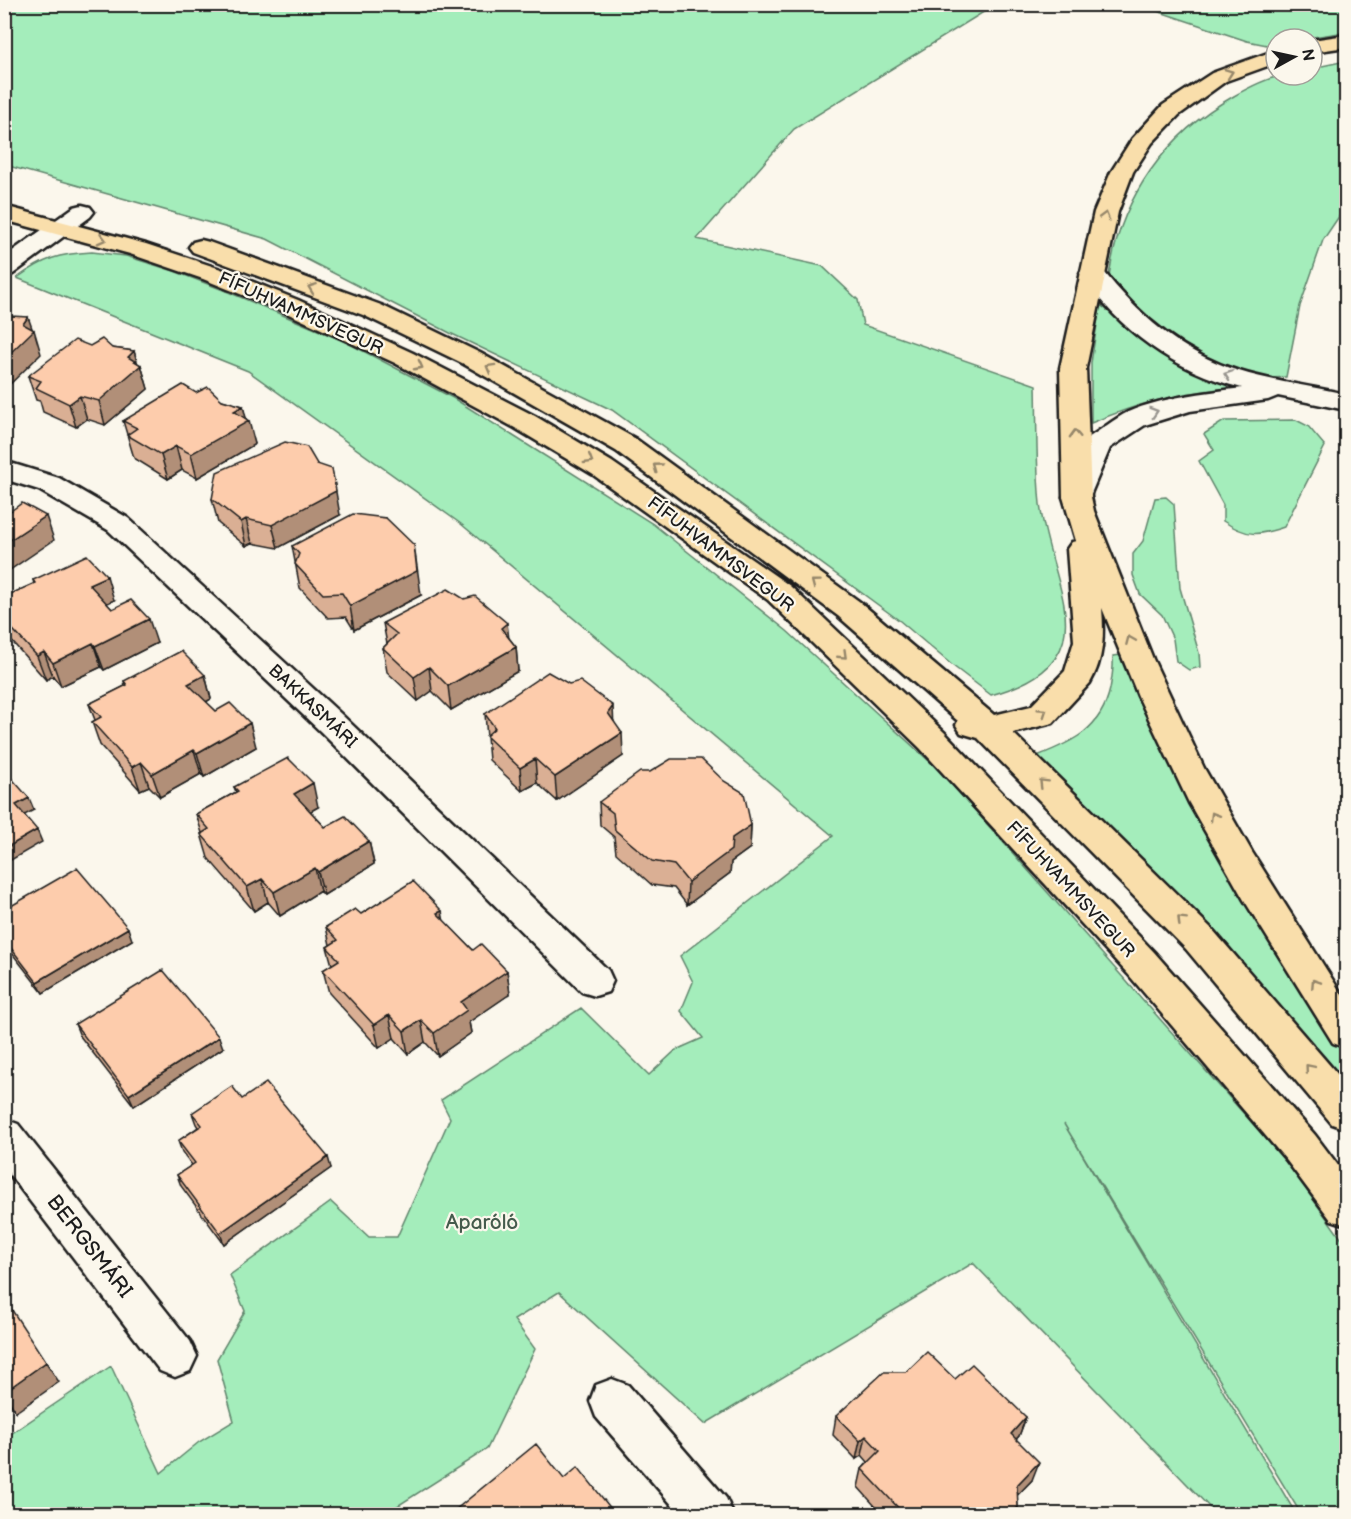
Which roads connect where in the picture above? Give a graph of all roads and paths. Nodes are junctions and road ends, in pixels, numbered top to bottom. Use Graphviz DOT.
graph roads {
  1 [pos="1347,41"];
  2 [pos="1324,44"];
  3 [pos="1264,60"];
  4 [pos="12,204"];
  5 [pos="59,217"];
  6 [pos="4,246"];
  7 [pos="4,269"];
  8 [pos="1092,273"];
  9 [pos="1284,390"];
  10 [pos="1347,402"];
  11 [pos="4,469"];
  12 [pos="1079,504"];
  13 [pos="779,593"];
  14 [pos="988,729"];
  15 [pos="594,981"];
  16 [pos="1347,1032"];
  17 [pos="1347,1112"];
  18 [pos="4,1136"];
  19 [pos="1347,1207"];
  20 [pos="175,1356"];
  21 [pos="612,1401"];
  22 [pos="710,1515"];
  1 -- 2 [label="main road"];
  8 -- 3 [label="main road, one-way"];
  4 -- 5 [label="main road, FÍFUHVAMMSVEGUR"];
  5 -- 6 [label="street"];
  5 -- 7 [label="street"];
  5 -- 13 [label="main road, FÍFUHVAMMSVEGUR, one-way"];
  14 -- 5 [label="main road, FÍFUHVAMMSVEGUR, one-way"];
  9 -- 8 [label="street, one-way"];
  12 -- 8 [label="main road, one-way"];
  9 -- 10 [label="street"];
  12 -- 9 [label="street, one-way"];
  11 -- 15 [label="street, BAKKASMÁRI"];
  14 -- 12 [label="main road, one-way"];
  16 -- 12 [label="main road, one-way"];
  13 -- 14 [label="main road"];
  13 -- 19 [label="main road, FÍFUHVAMMSVEGUR, one-way"];
  17 -- 14 [label="main road, FÍFUHVAMMSVEGUR, one-way"];
  18 -- 20 [label="street, BERGSMÁRI"];
  21 -- 22 [label="street"];
}
